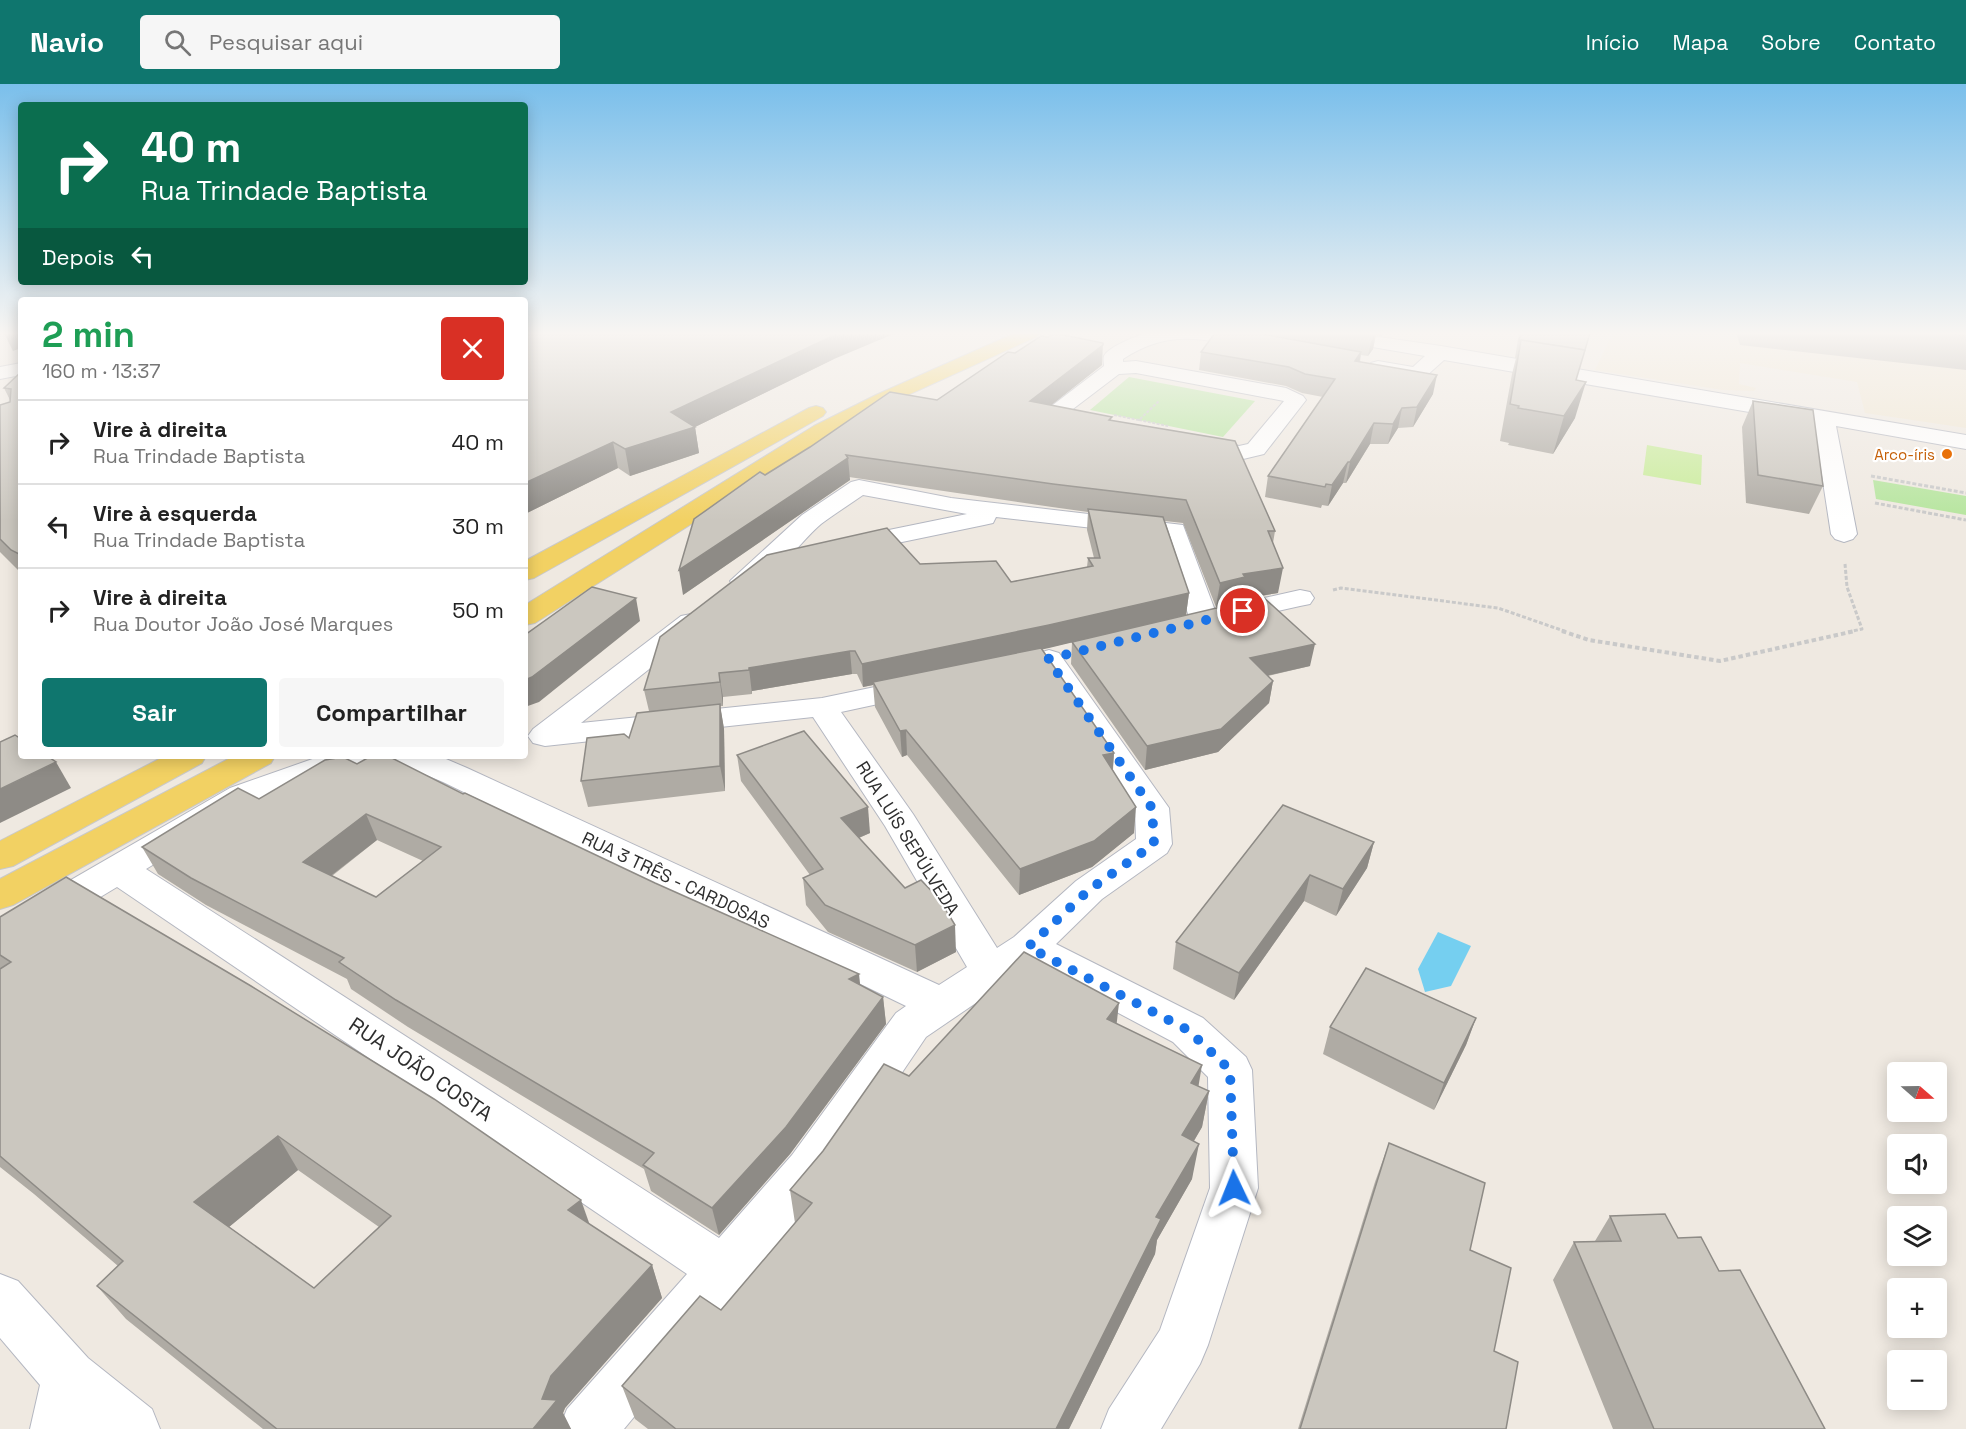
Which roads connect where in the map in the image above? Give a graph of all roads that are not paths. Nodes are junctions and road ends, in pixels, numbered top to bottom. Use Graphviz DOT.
graph roads {
  1 [pos="850,396"];
  2 [pos="890,396"];
  3 [pos="1077,396"];
  4 [pos="1289,396"];
  5 [pos="1695,396"];
  6 [pos="1824,418"];
  7 [pos="1099,424"];
  8 [pos="1181,441"];
  9 [pos="1966,442"];
  10 [pos="1012,513"];
  11 [pos="1844,534"];
  12 [pos="766,563"];
  13 [pos="528,570"];
  14 [pos="1300,598"];
  15 [pos="528,615"];
  16 [pos="1082,651"];
  17 [pos="943,681"];
  18 [pos="822,707"];
  19 [pos="535,737"];
  20 [pos="184,759"];
  21 [pos="253,759"];
  22 [pos="356,759"];
  23 [pos="417,759"];
  24 [pos="0,857"];
  25 [pos="118,869"];
  26 [pos="0,896"];
  27 [pos="0,939"];
  28 [pos="1010,959"];
  29 [pos="942,1005"];
  30 [pos="723,1269"];
  31 [pos="0,1299"];
  32 [pos="69,1377"];
  33 [pos="58,1429"];
  34 [pos="132,1429"];
  35 [pos="587,1429"];
  36 [pos="1129,1429"];
  1 -- 13 [label="main road"];
  2 -- 15 [label="main road"];
  3 -- 7 [label="street"];
  4 -- 8 [label="street"];
  5 -- 6 [label="street"];
  6 -- 9 [label="street"];
  6 -- 11 [label="street"];
  10 -- 12 [label="street"];
  10 -- 12 [label="street"];
  10 -- 14 [label="street"];
  12 -- 19 [label="street"];
  16 -- 28 [label="street"];
  17 -- 18 [label="street"];
  18 -- 19 [label="street"];
  18 -- 28 [label="street, RUA LUÍS SEPÚLVEDA"];
  20 -- 24 [label="main road"];
  21 -- 26 [label="main road"];
  22 -- 25 [label="street"];
  23 -- 29 [label="street, RUA 3 TRÊS - CARDOSAS"];
  25 -- 27 [label="street"];
  25 -- 30 [label="street, RUA JOÃO COSTA"];
  28 -- 29 [label="street"];
  28 -- 36 [label="street"];
  29 -- 30 [label="street"];
  30 -- 35 [label="street"];
  31 -- 32 [label="street"];
  32 -- 33 [label="street"];
  32 -- 34 [label="street"];
}
